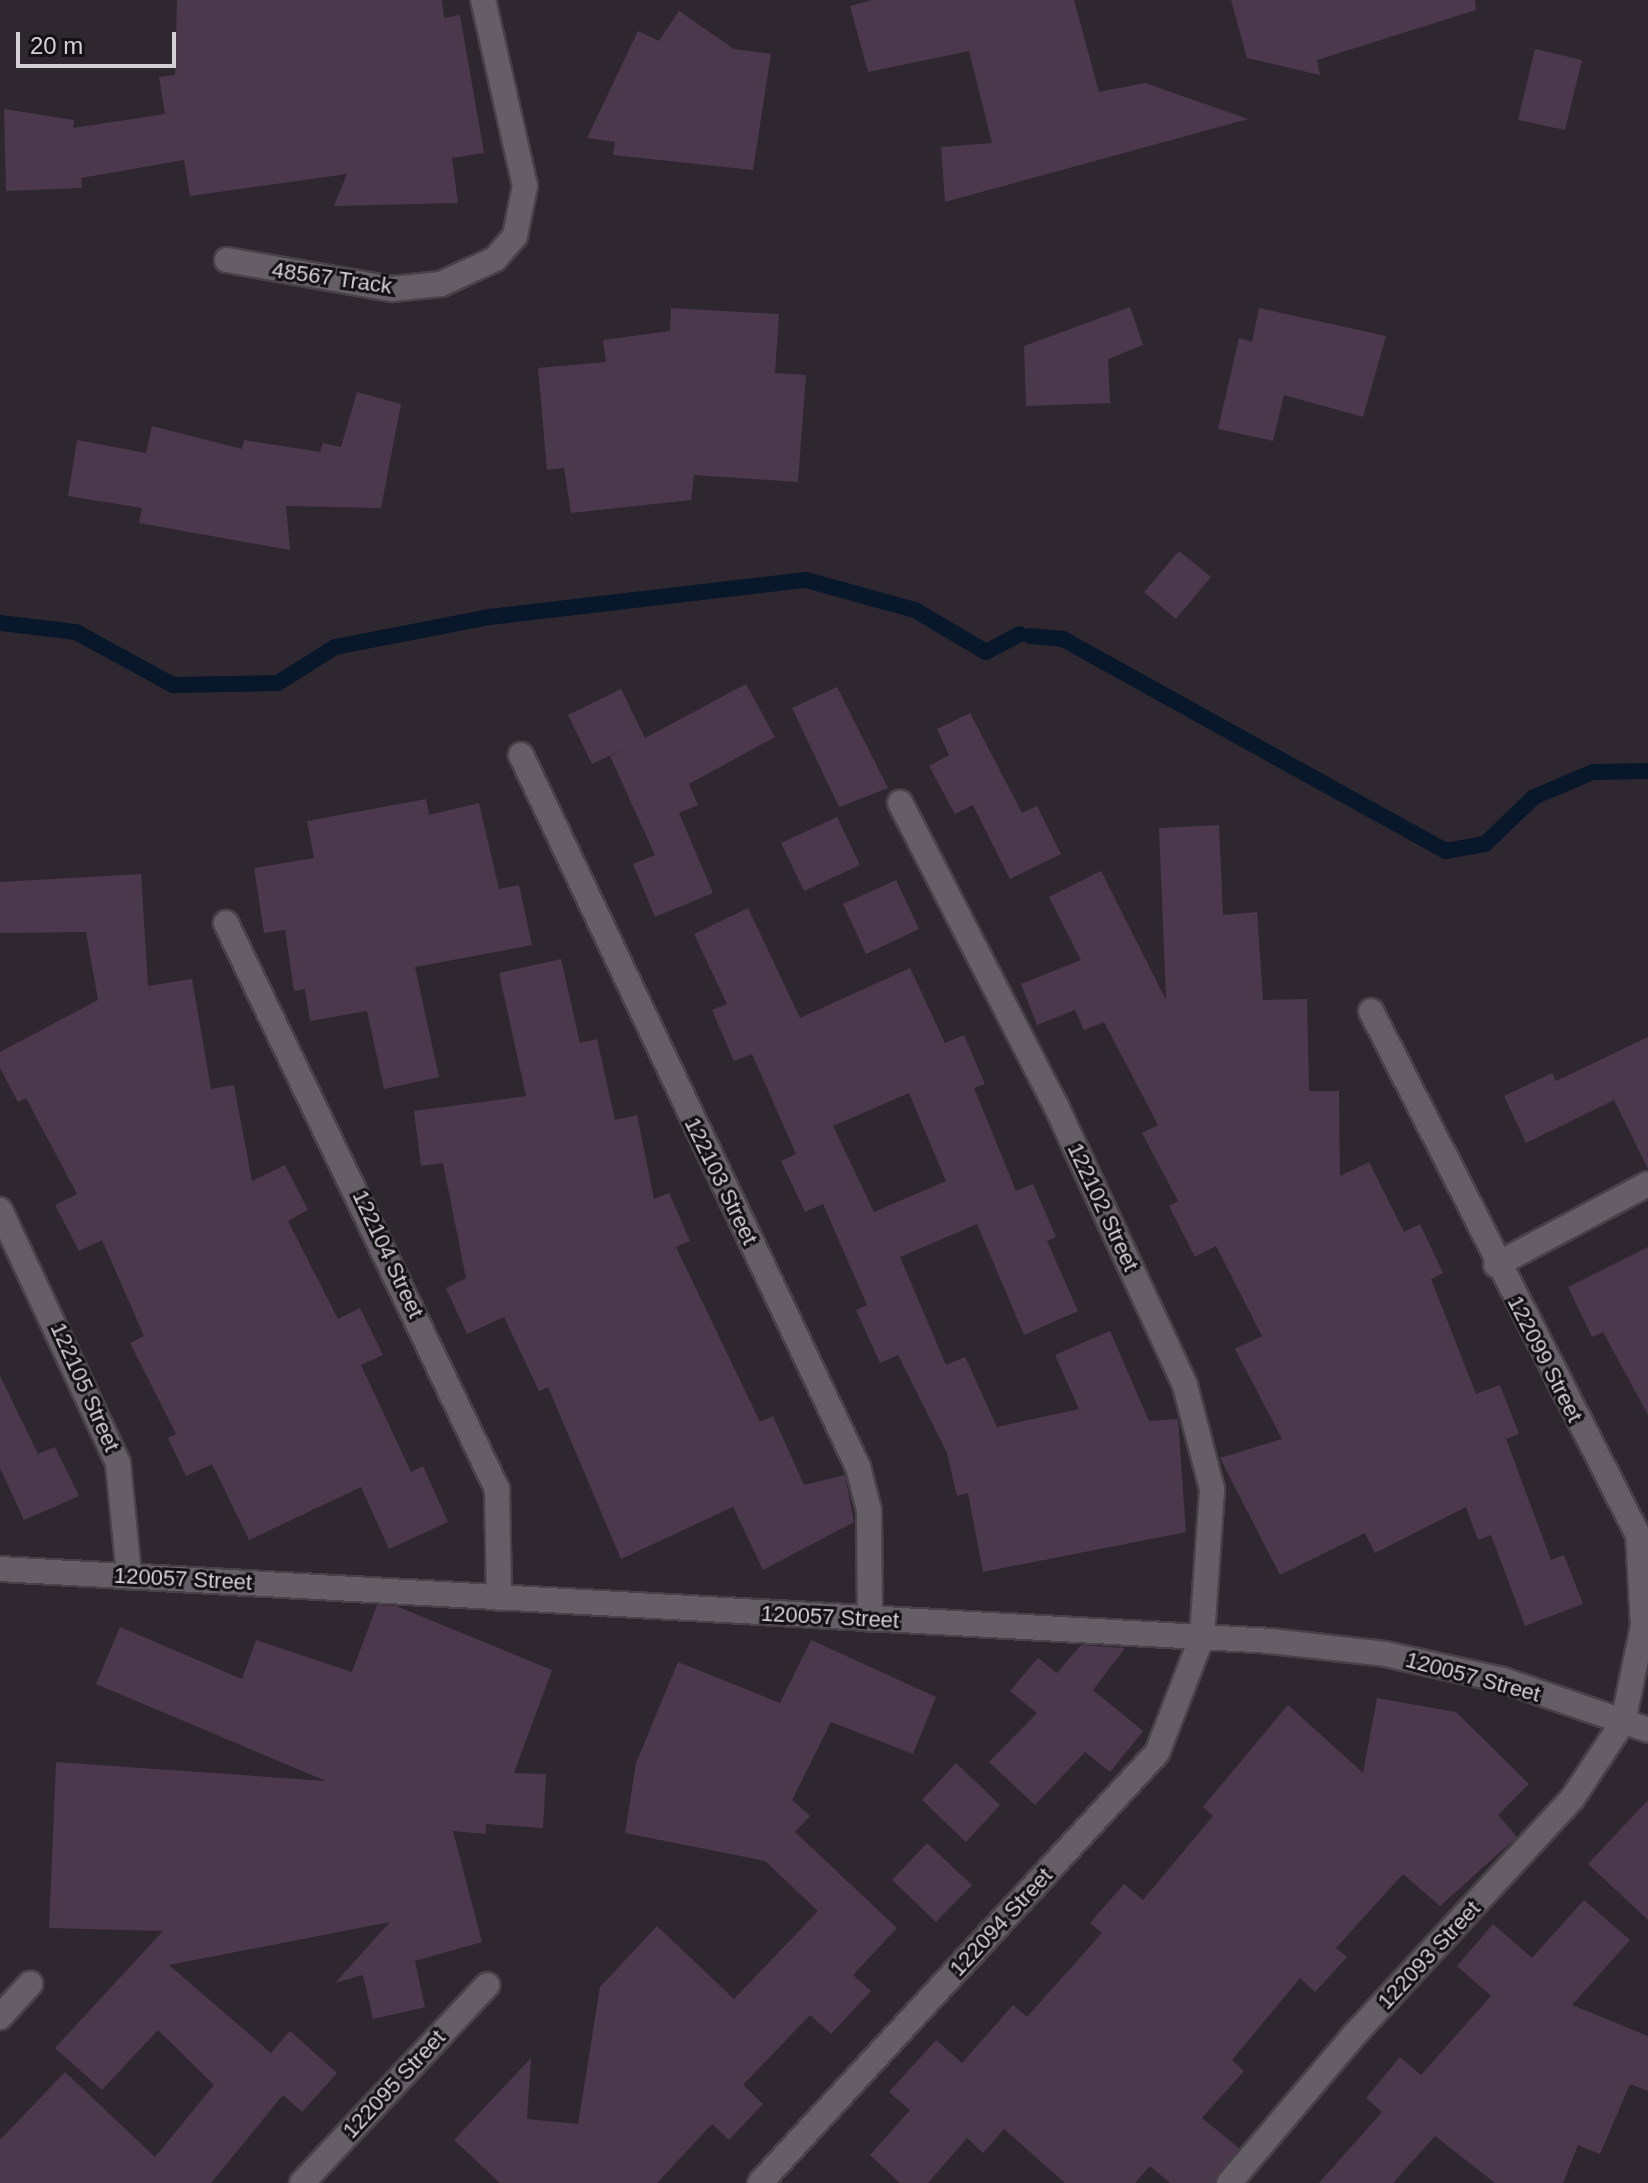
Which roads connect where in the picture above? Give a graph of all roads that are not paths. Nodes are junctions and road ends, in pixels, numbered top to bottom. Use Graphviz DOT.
graph roads {
  1 [pos="483,0"];
  2 [pos="227,260"];
  3 [pos="521,755"];
  4 [pos="900,803"];
  5 [pos="226,923"];
  6 [pos="1371,1011"];
  7 [pos="1648,1184"];
  8 [pos="0,1210"];
  9 [pos="1496,1265"];
  10 [pos="1643,1532"];
  11 [pos="0,1569"];
  12 [pos="129,1576"];
  13 [pos="499,1598"];
  14 [pos="870,1619"];
  15 [pos="1202,1637"];
  16 [pos="1623,1722"];
  17 [pos="1648,1730"];
  18 [pos="30,1984"];
  19 [pos="487,1985"];
  20 [pos="0,2017"];
  21 [pos="302,2183"];
  22 [pos="760,2183"];
  23 [pos="1229,2183"];
  1 -- 2 [label="street, 48567 Track"];
  3 -- 14 [label="street, 122103 Street"];
  4 -- 15 [label="street, 122102 Street"];
  5 -- 13 [label="street, 122104 Street"];
  6 -- 9 [label="street, 122099 Street"];
  7 -- 9 [label="street"];
  8 -- 12 [label="street, 122105 Street"];
  9 -- 10 [label="street, 122099 Street"];
  10 -- 16 [label="street, 122099 Street"];
  11 -- 12 [label="street, 120057 Street"];
  12 -- 13 [label="street, 120057 Street"];
  13 -- 14 [label="street, 120057 Street"];
  14 -- 15 [label="street, 120057 Street"];
  15 -- 16 [label="street, 120057 Street"];
  15 -- 22 [label="street, 122094 Street"];
  16 -- 17 [label="street, 120057 Street"];
  16 -- 23 [label="street, 122093 Street"];
  18 -- 20 [label="street"];
  19 -- 21 [label="street, 122095 Street"];
}
